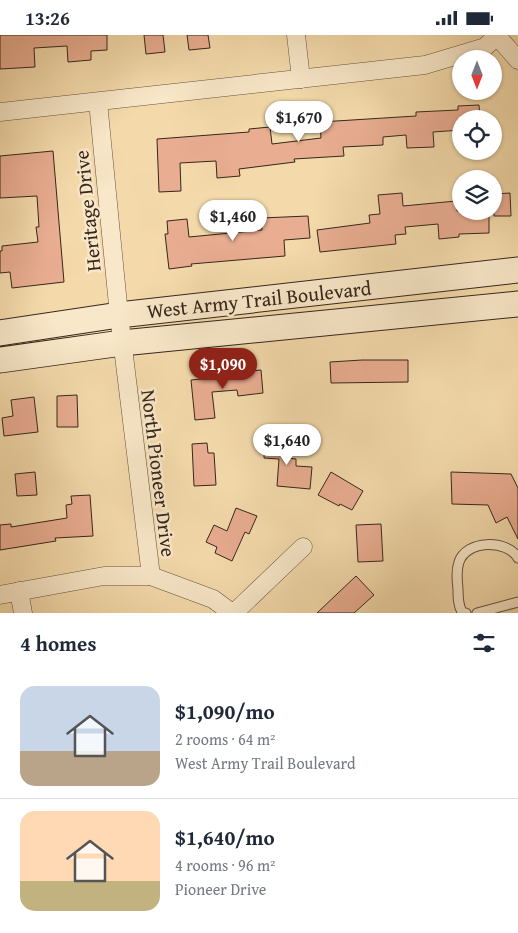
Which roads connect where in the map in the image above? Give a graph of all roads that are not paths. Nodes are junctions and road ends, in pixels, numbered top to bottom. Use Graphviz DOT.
graph roads {
  1 [pos="296,35"];
  2 [pos="497,36"];
  3 [pos="518,60"];
  4 [pos="301,79"];
  5 [pos="98,102"];
  6 [pos="0,112"];
  7 [pos="518,270"];
  8 [pos="518,304"];
  9 [pos="119,315"];
  10 [pos="0,333"];
  11 [pos="122,343"];
  12 [pos="0,360"];
  13 [pos="303,547"];
  14 [pos="518,558"];
  15 [pos="151,576"];
  16 [pos="19,591"];
  17 [pos="0,595"];
  18 [pos="518,602"];
  19 [pos="23,613"];
  20 [pos="233,613"];
  21 [pos="466,613"];
  22 [pos="477,613"];
  1 -- 4 [label="street"];
  2 -- 3 [label="street"];
  2 -- 4 [label="street"];
  4 -- 5 [label="street"];
  5 -- 6 [label="street"];
  5 -- 9 [label="street, Heritage Drive"];
  7 -- 9 [label="main road, West Army Trail Boulevard"];
  8 -- 11 [label="main road, West Army Trail Boulevard"];
  9 -- 10 [label="main road, West Army Trail Boulevard"];
  9 -- 11 [label="street, North Pioneer Drive"];
  11 -- 12 [label="main road, West Army Trail Boulevard"];
  11 -- 15 [label="street, North Pioneer Drive"];
  13 -- 20 [label="street"];
  14 -- 21 [label="lane"];
  15 -- 16 [label="street"];
  15 -- 20 [label="street, North Pioneer Drive"];
  16 -- 17 [label="street"];
  16 -- 19 [label="street"];
  18 -- 22 [label="lane"];
}
